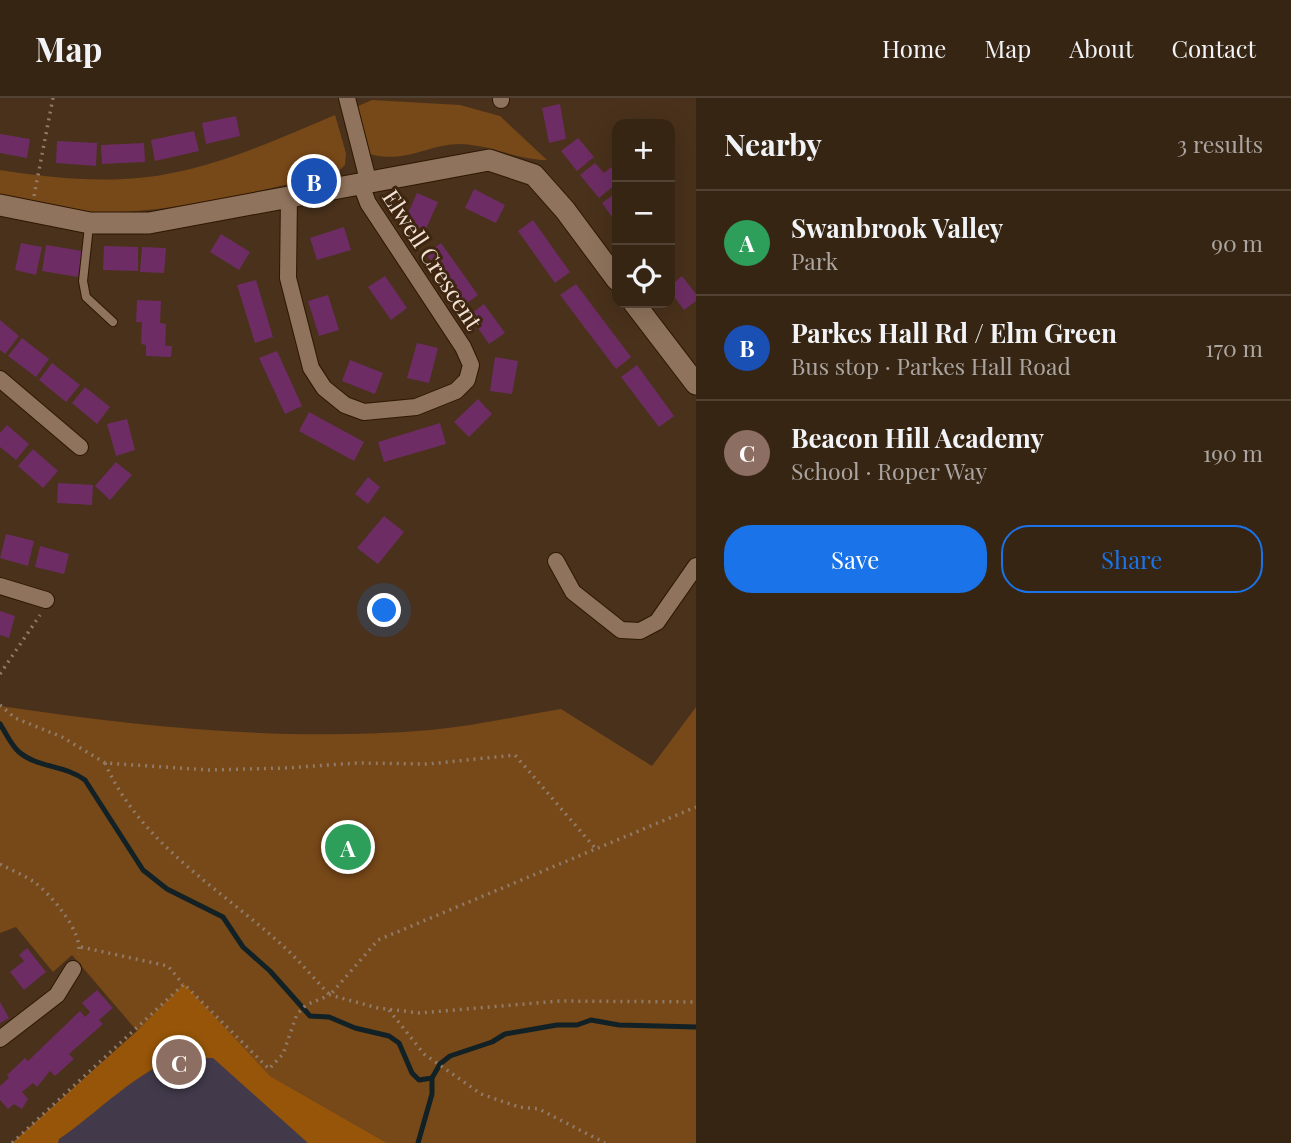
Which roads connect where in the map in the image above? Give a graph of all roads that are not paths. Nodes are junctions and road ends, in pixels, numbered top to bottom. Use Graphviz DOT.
graph roads {
  1 [pos="347,98"];
  2 [pos="364,181"];
  3 [pos="289,196"];
  4 [pos="0,205"];
  5 [pos="90,223"];
  6 [pos="612,274"];
  7 [pos="638,308"];
  8 [pos="113,322"];
  9 [pos="0,379"];
  10 [pos="696,384"];
  11 [pos="80,447"];
  12 [pos="556,561"];
  13 [pos="696,566"];
  14 [pos="0,586"];
  15 [pos="46,600"];
  16 [pos="73,969"];
  17 [pos="0,1039"];
  1 -- 2 [label="street"];
  2 -- 3 [label="street"];
  2 -- 3 [label="street, Elwell Crescent"];
  2 -- 6 [label="street"];
  3 -- 5 [label="street"];
  4 -- 5 [label="street"];
  5 -- 8 [label="lane"];
  7 -- 10 [label="street"];
  9 -- 11 [label="street"];
  12 -- 13 [label="street"];
  14 -- 15 [label="street"];
  16 -- 17 [label="street"];
}
